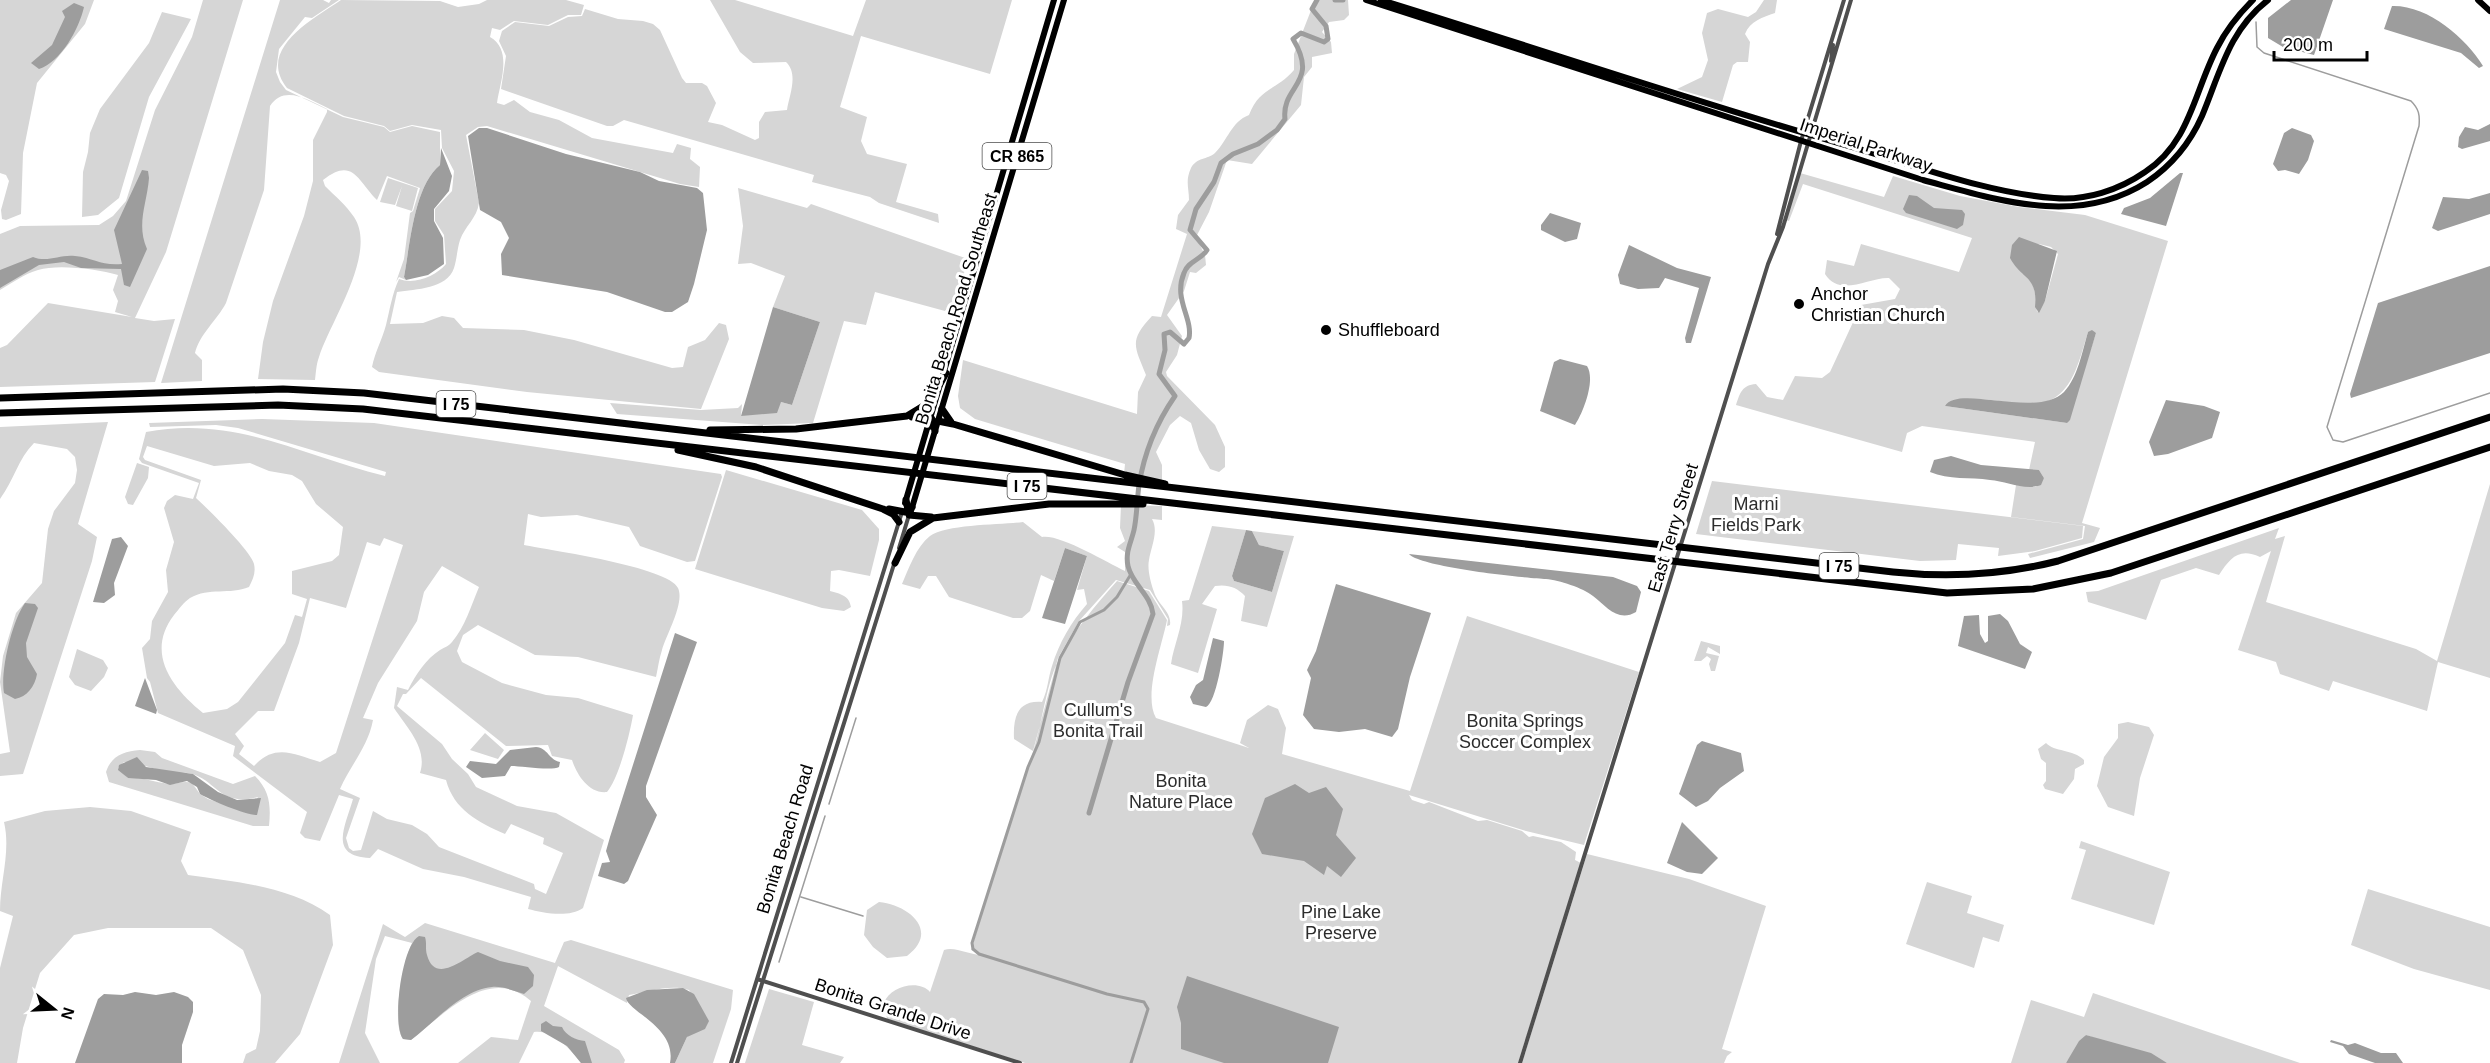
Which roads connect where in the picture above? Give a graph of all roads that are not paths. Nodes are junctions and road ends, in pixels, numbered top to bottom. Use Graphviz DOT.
graph roads {
  1 [pos="1054,0"];
  2 [pos="1064,0"];
  3 [pos="1366,0"];
  4 [pos="1381,0"];
  5 [pos="1844,0"];
  6 [pos="1851,0"];
  7 [pos="2253,0"];
  8 [pos="2268,0"];
  9 [pos="2478,0"];
  10 [pos="2490,11"];
  11 [pos="1836,27"];
  12 [pos="1485,40"];
  13 [pos="1527,45"];
  14 [pos="1532,54"];
  15 [pos="1832,62"];
  16 [pos="1805,138"];
  17 [pos="946,373"];
  18 [pos="0,398"];
  19 [pos="942,409"];
  20 [pos="0,413"];
  21 [pos="2490,417"];
  22 [pos="900,418"];
  23 [pos="934,424"];
  24 [pos="953,424"];
  25 [pos="667,428"];
  26 [pos="644,442"];
  27 [pos="2490,447"];
  28 [pos="1125,479"];
  29 [pos="906,500"];
  30 [pos="1122,500"];
  31 [pos="883,509"];
  32 [pos="908,511"];
  33 [pos="950,514"];
  34 [pos="899,522"];
  35 [pos="895,563"];
  36 [pos="869,623"];
  37 [pos="876,625"];
  38 [pos="757,980"];
  39 [pos="764,981"];
  40 [pos="731,1063"];
  41 [pos="737,1063"];
  42 [pos="1020,1063"];
  43 [pos="1520,1063"];
  1 -- 17 [label="main road, Bonita Beach Road Southeast / CR 865"];
  2 -- 19 [label="main road, Bonita Beach Road Southeast / CR 865"];
  3 -- 12 [label="main road, Imperial Parkway"];
  4 -- 13 [label="main road, Imperial Parkway"];
  5 -- 11 [label="street"];
  6 -- 15 [label="street, East Terry Street"];
  7 -- 16 [label="main road, Imperial Parkway"];
  8 -- 16 [label="main road, Imperial Parkway"];
  9 -- 10 [label="main road"];
  11 -- 15 [label="street"];
  11 -- 16 [label="street"];
  12 -- 13 [label="main road"];
  12 -- 14 [label="main road, Imperial Parkway"];
  13 -- 14 [label="main road"];
  13 -- 16 [label="main road, Imperial Parkway"];
  14 -- 16 [label="main road, Imperial Parkway"];
  15 -- 16 [label="street, East Terry Street"];
  16 -- 43 [label="street, East Terry Street"];
  17 -- 22 [label="highway"];
  17 -- 23 [label="main road, Bonita Beach Road Southeast / CR 865"];
  18 -- 25 [label="highway, I 75"];
  19 -- 23 [label="main road, Bonita Beach Road Southeast / CR 865"];
  19 -- 24 [label="highway"];
  20 -- 26 [label="highway, I 75"];
  21 -- 28 [label="highway, I 75"];
  22 -- 23 [label="highway"];
  22 -- 25 [label="highway"];
  23 -- 24 [label="highway"];
  23 -- 29 [label="main road, Bonita Beach Road Southeast / CR 865"];
  23 -- 32 [label="main road, Bonita Beach Road Southeast / CR 865"];
  24 -- 28 [label="highway"];
  25 -- 28 [label="highway, I 75"];
  26 -- 30 [label="highway, I 75"];
  26 -- 31 [label="highway"];
  27 -- 30 [label="highway, I 75"];
  29 -- 32 [label="highway"];
  30 -- 33 [label="highway"];
  31 -- 32 [label="highway"];
  31 -- 34 [label="highway"];
  32 -- 33 [label="highway"];
  32 -- 34 [label="street, Bonita Beach Road Southeast / CR 865"];
  32 -- 35 [label="street, Bonita Beach Road Southeast / CR 865"];
  33 -- 35 [label="highway"];
  34 -- 36 [label="street, Bonita Beach Road Southeast / CR 865"];
  35 -- 37 [label="street, Bonita Beach Road Southeast / CR 865"];
  36 -- 38 [label="street, Bonita Beach Road / CR 865"];
  37 -- 39 [label="street, Bonita Beach Road / CR 865"];
  38 -- 39 [label="street, Bonita Grande Drive"];
  38 -- 40 [label="street, Bonita Beach Road / CR 865"];
  39 -- 41 [label="street, Bonita Beach Road / CR 865"];
  39 -- 42 [label="street, Bonita Grande Drive"];
}
